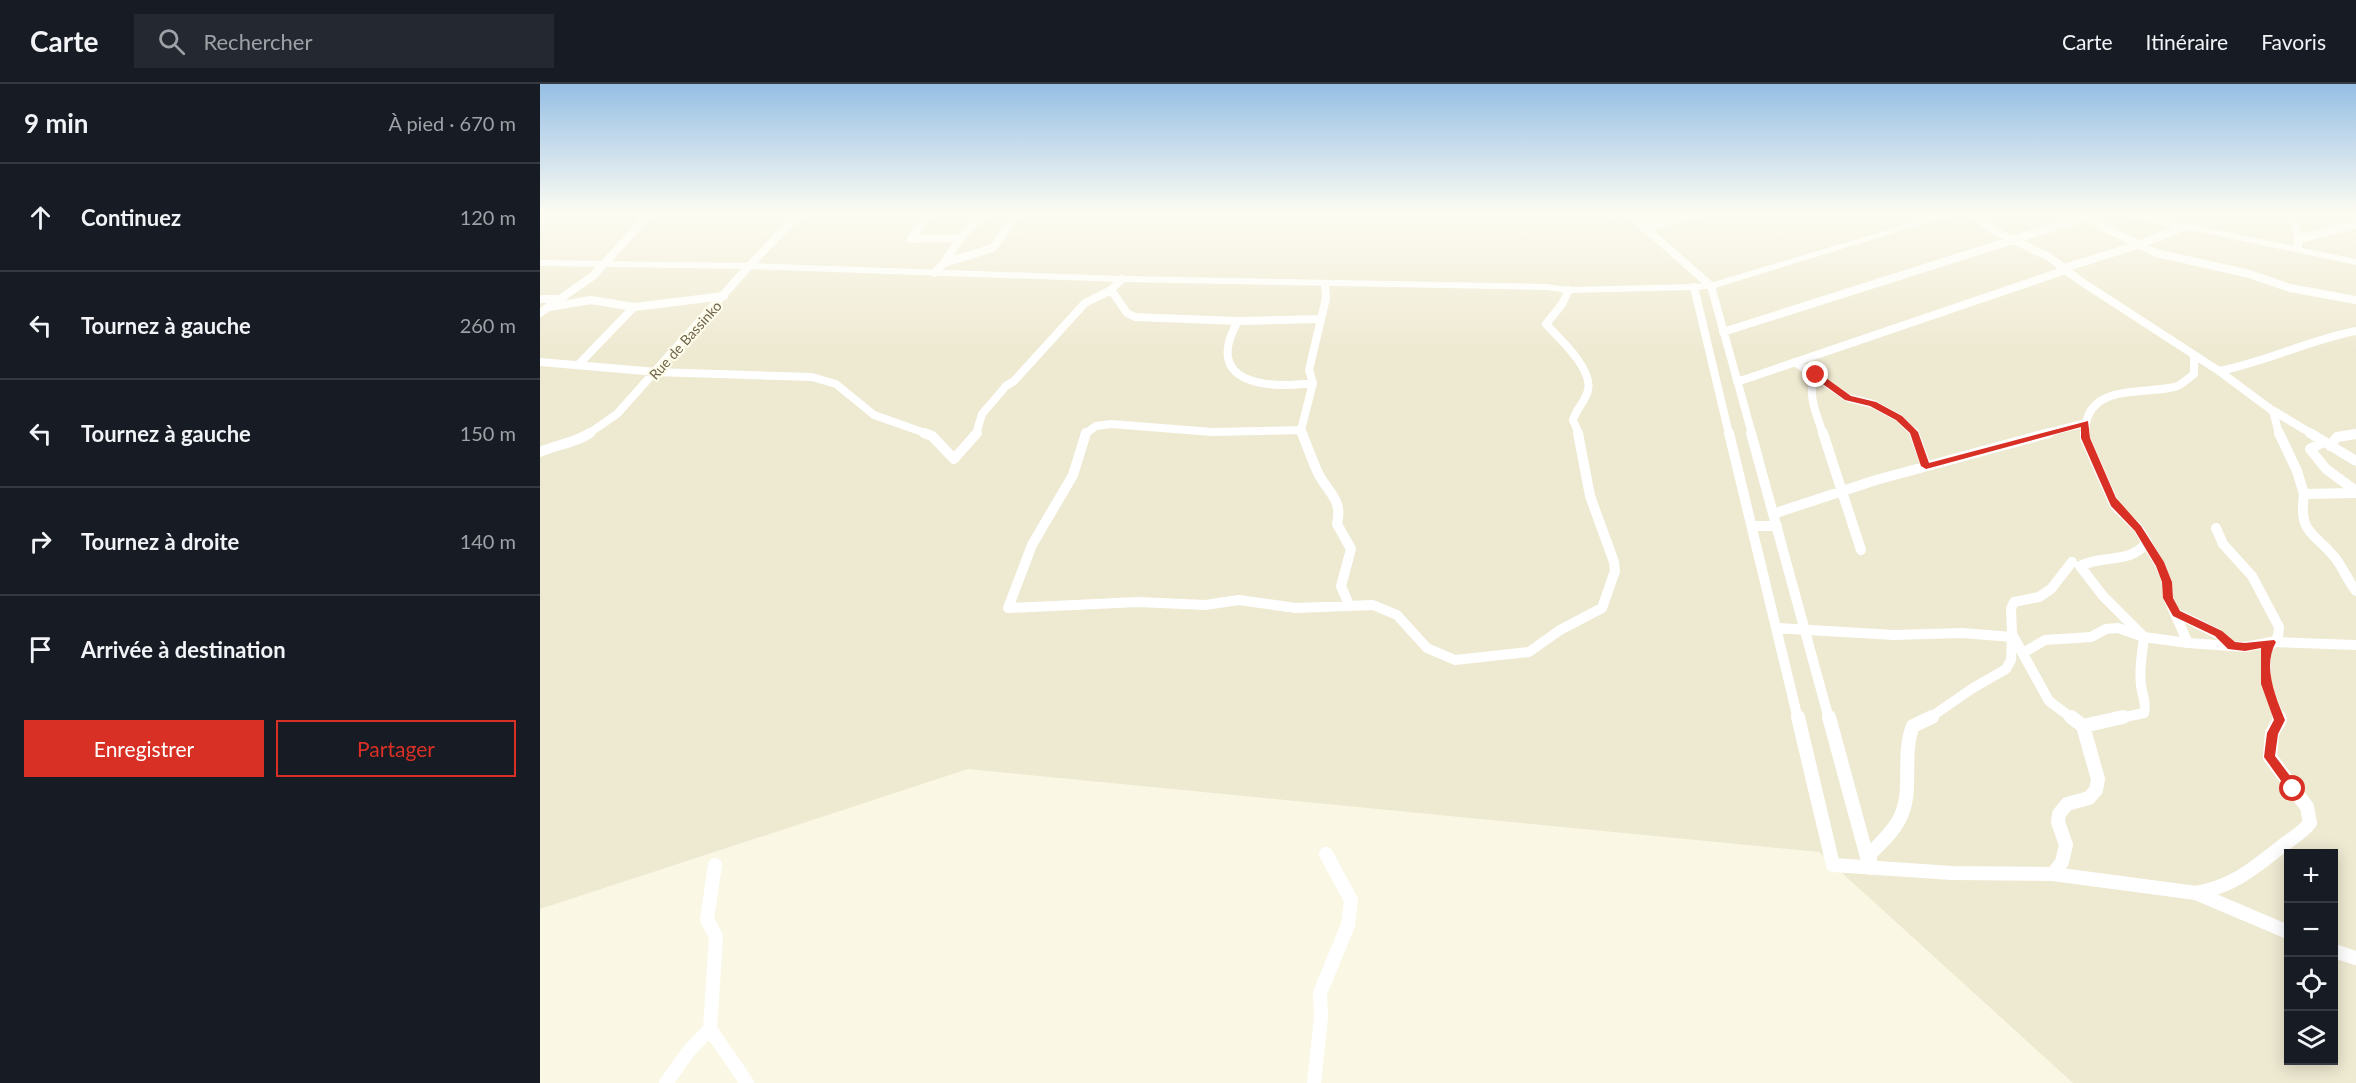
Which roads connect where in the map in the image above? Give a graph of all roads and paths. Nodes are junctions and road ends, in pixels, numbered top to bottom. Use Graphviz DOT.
graph roads {
  1 [pos="608,259"];
  2 [pos="756,259"];
  3 [pos="947,259"];
  4 [pos="958,259"];
  5 [pos="1679,259"];
  6 [pos="1802,259"];
  7 [pos="1954,259"];
  8 [pos="2050,259"];
  9 [pos="2097,259"];
  10 [pos="2181,259"];
  11 [pos="540,262"];
  12 [pos="944,263"];
  13 [pos="603,264"];
  14 [pos="749,266"];
  15 [pos="2065,269"];
  16 [pos="934,273"];
  17 [pos="1122,279"];
  18 [pos="1325,284"];
  19 [pos="1711,286"];
  20 [pos="1694,287"];
  21 [pos="1111,290"];
  22 [pos="1569,290"];
  23 [pos="724,296"];
  24 [pos="540,299"];
  25 [pos="561,299"];
  26 [pos="2356,300"];
  27 [pos="549,307"];
  28 [pos="634,307"];
  29 [pos="540,313"];
  30 [pos="1321,319"];
  31 [pos="1238,321"];
  32 [pos="2356,331"];
  33 [pos="1723,332"];
  34 [pos="2194,356"];
  35 [pos="540,362"];
  36 [pos="1795,362"];
  37 [pos="578,365"];
  38 [pos="2219,371"];
  39 [pos="656,372"];
  40 [pos="1816,375"];
  41 [pos="1737,382"];
  42 [pos="1313,383"];
  43 [pos="2273,411"];
  44 [pos="2085,423"];
  45 [pos="2293,424"];
  46 [pos="1301,430"];
  47 [pos="2356,434"];
  48 [pos="2327,444"];
  49 [pos="2310,449"];
  50 [pos="540,452"];
  51 [pos="2356,461"];
  52 [pos="1926,466"];
  53 [pos="2356,492"];
  54 [pos="1842,493"];
  55 [pos="2304,494"];
  56 [pos="1773,513"];
  57 [pos="1752,526"];
  58 [pos="1777,526"];
  59 [pos="2216,528"];
  60 [pos="2147,542"];
  61 [pos="1861,550"];
  62 [pos="2072,562"];
  63 [pos="2356,591"];
  64 [pos="1349,605"];
  65 [pos="2176,613"];
  66 [pos="2203,627"];
  67 [pos="1776,628"];
  68 [pos="1805,630"];
  69 [pos="2183,631"];
  70 [pos="2012,636"];
  71 [pos="2144,637"];
  72 [pos="2271,642"];
  73 [pos="2188,643"];
  74 [pos="2356,645"];
  75 [pos="2232,646"];
  76 [pos="2023,653"];
  77 [pos="2083,726"];
  78 [pos="1326,854"];
  79 [pos="715,865"];
  80 [pos="1870,868"];
  81 [pos="2053,874"];
  82 [pos="2196,893"];
  83 [pos="2284,930"];
  84 [pos="2338,952"];
  85 [pos="2356,958"];
  86 [pos="710,1029"];
  87 [pos="666,1083"];
  88 [pos="747,1083"];
  89 [pos="1314,1083"];
  1 -- 13 [label="street"];
  2 -- 14 [label="street, Rue de Bassinko"];
  3 -- 12 [label="street"];
  4 -- 12 [label="street"];
  5 -- 19 [label="street"];
  6 -- 19 [label="street"];
  7 -- 33 [label="street"];
  8 -- 15 [label="street"];
  9 -- 15 [label="street"];
  10 -- 26 [label="street"];
  11 -- 13 [label="street"];
  12 -- 16 [label="street"];
  13 -- 14 [label="street"];
  13 -- 25 [label="street"];
  14 -- 16 [label="street"];
  14 -- 23 [label="street, Rue de Bassinko"];
  15 -- 34 [label="street"];
  15 -- 36 [label="street"];
  16 -- 17 [label="street"];
  17 -- 18 [label="street"];
  17 -- 21 [label="street"];
  18 -- 22 [label="street"];
  18 -- 30 [label="street"];
  19 -- 20 [label="street"];
  19 -- 33 [label="street"];
  20 -- 22 [label="street"];
  20 -- 57 [label="street"];
  21 -- 31 [label="street"];
  21 -- 39 [label="street"];
  22 -- 64 [label="street"];
  23 -- 28 [label="street"];
  23 -- 39 [label="street, Rue de Bassinko"];
  24 -- 25 [label="street"];
  25 -- 27 [label="street"];
  27 -- 28 [label="street"];
  27 -- 29 [label="street"];
  28 -- 37 [label="street"];
  30 -- 31 [label="street"];
  30 -- 42 [label="street"];
  31 -- 42 [label="street"];
  32 -- 38 [label="street"];
  33 -- 41 [label="street"];
  34 -- 38 [label="street"];
  34 -- 44 [label="street"];
  35 -- 37 [label="street"];
  36 -- 40 [label="street"];
  36 -- 41 [label="street"];
  37 -- 39 [label="street"];
  38 -- 43 [label="street"];
  39 -- 50 [label="street, Rue de Bassinko"];
  40 -- 52 [label="street"];
  40 -- 54 [label="street"];
  41 -- 56 [label="street"];
  42 -- 46 [label="street"];
  43 -- 45 [label="street"];
  43 -- 55 [label="street"];
  44 -- 52 [label="street"];
  44 -- 60 [label="street"];
  45 -- 48 [label="street"];
  45 -- 49 [label="street"];
  46 -- 64 [label="street"];
  46 -- 64 [label="street"];
  47 -- 48 [label="street"];
  48 -- 49 [label="street"];
  48 -- 51 [label="street"];
  49 -- 53 [label="street"];
  52 -- 54 [label="street"];
  53 -- 55 [label="street"];
  54 -- 56 [label="street"];
  54 -- 61 [label="street"];
  55 -- 63 [label="street"];
  56 -- 58 [label="street"];
  57 -- 58 [label="street"];
  57 -- 67 [label="street"];
  58 -- 68 [label="street"];
  59 -- 72 [label="street"];
  60 -- 65 [label="street"];
  60 -- 71 [label="street"];
  62 -- 70 [label="street"];
  65 -- 66 [label="street"];
  65 -- 69 [label="street"];
  66 -- 69 [label="street"];
  66 -- 75 [label="street"];
  67 -- 68 [label="street"];
  67 -- 80 [label="street"];
  68 -- 70 [label="street"];
  68 -- 80 [label="street"];
  69 -- 73 [label="street"];
  70 -- 76 [label="street"];
  70 -- 80 [label="street"];
  71 -- 73 [label="street"];
  71 -- 76 [label="street"];
  71 -- 77 [label="street"];
  72 -- 74 [label="street"];
  72 -- 75 [label="street"];
  72 -- 82 [label="street"];
  73 -- 75 [label="street"];
  76 -- 77 [label="street"];
  77 -- 81 [label="street"];
  78 -- 89 [label="street"];
  79 -- 86 [label="street"];
  80 -- 81 [label="street"];
  81 -- 82 [label="street"];
  82 -- 83 [label="street"];
  84 -- 85 [label="street"];
  86 -- 87 [label="street"];
  86 -- 88 [label="street"];
}
